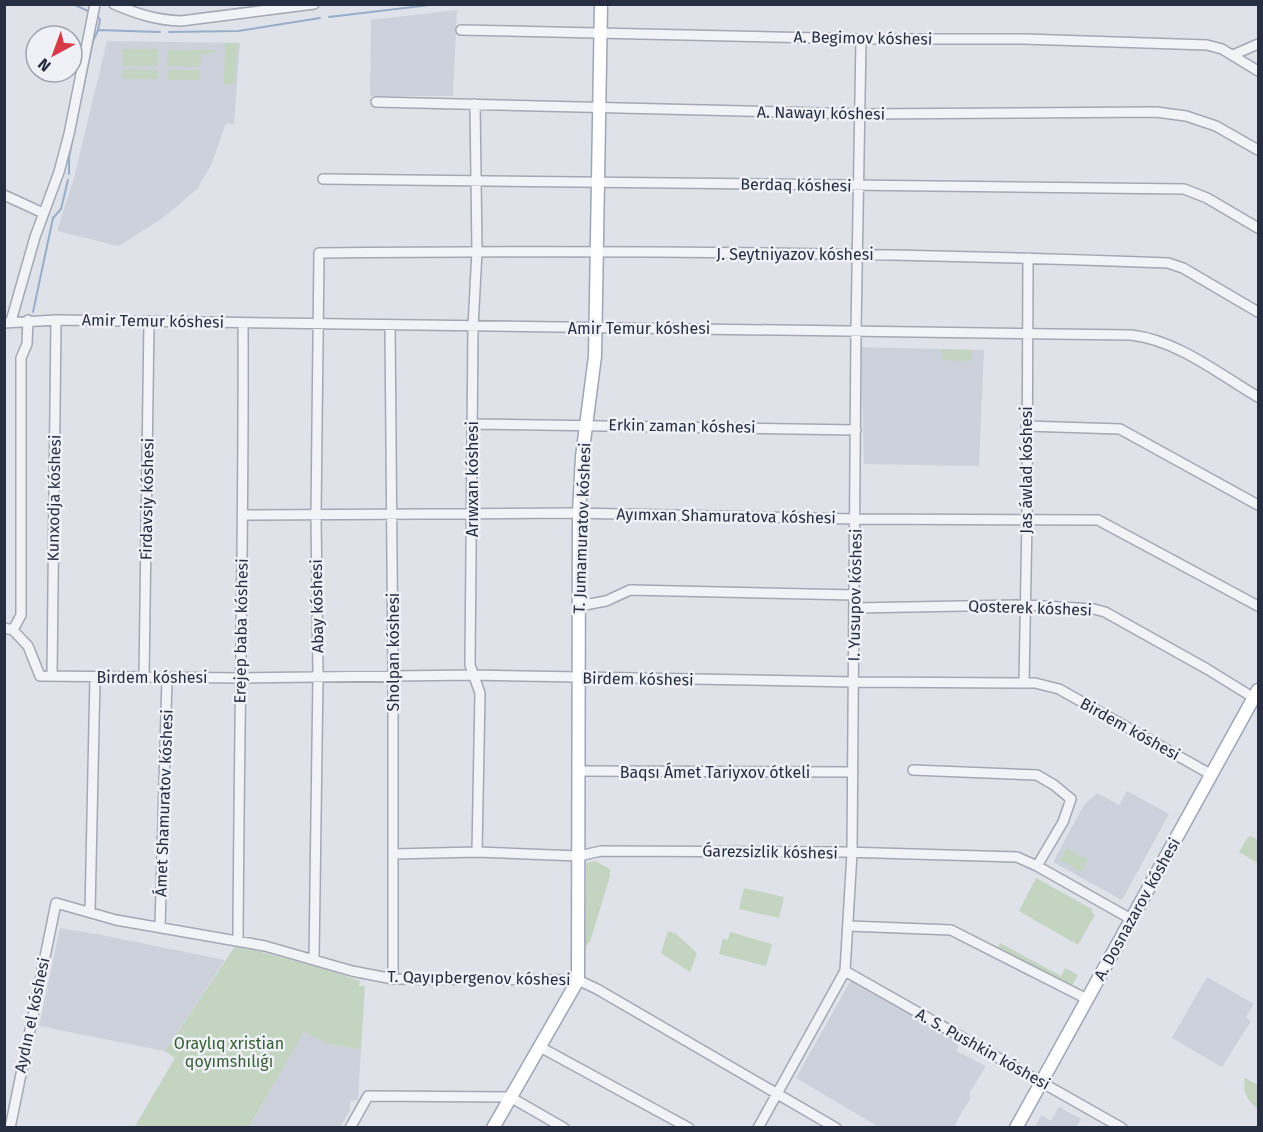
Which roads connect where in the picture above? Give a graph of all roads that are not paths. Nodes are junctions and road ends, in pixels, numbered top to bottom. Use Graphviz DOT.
graph roads {
  1 [pos="95,4"];
  2 [pos="114,4"];
  3 [pos="314,4"];
  4 [pos="601,4"];
  5 [pos="461,30"];
  6 [pos="600,33"];
  7 [pos="861,39"];
  8 [pos="1258,44"];
  9 [pos="1233,56"];
  10 [pos="1258,71"];
  11 [pos="376,102"];
  12 [pos="475,104"];
  13 [pos="599,107"];
  14 [pos="861,114"];
  15 [pos="1258,150"];
  16 [pos="323,179"];
  17 [pos="477,180"];
  18 [pos="599,182"];
  19 [pos="858,186"];
  20 [pos="4,195"];
  21 [pos="43,213"];
  22 [pos="1258,228"];
  23 [pos="477,251"];
  24 [pos="319,253"];
  25 [pos="596,253"];
  26 [pos="858,254"];
  27 [pos="1028,258"];
  28 [pos="1258,312"];
  29 [pos="28,320"];
  30 [pos="56,320"];
  31 [pos="149,321"];
  32 [pos="8,322"];
  33 [pos="243,323"];
  34 [pos="317,324"];
  35 [pos="390,326"];
  36 [pos="473,327"];
  37 [pos="596,328"];
  38 [pos="856,331"];
  39 [pos="1026,333"];
  40 [pos="1258,397"];
  41 [pos="472,424"];
  42 [pos="586,425"];
  43 [pos="1026,426"];
  44 [pos="856,430"];
  45 [pos="1258,505"];
  46 [pos="472,513"];
  47 [pos="579,513"];
  48 [pos="244,514"];
  49 [pos="316,515"];
  50 [pos="392,515"];
  51 [pos="855,519"];
  52 [pos="1027,520"];
  53 [pos="855,595"];
  54 [pos="1025,604"];
  55 [pos="579,606"];
  56 [pos="1258,606"];
  57 [pos="854,608"];
  58 [pos="9,629"];
  59 [pos="473,675"];
  60 [pos="52,676"];
  61 [pos="318,676"];
  62 [pos="393,676"];
  63 [pos="95,677"];
  64 [pos="144,678"];
  65 [pos="167,678"];
  66 [pos="240,678"];
  67 [pos="578,678"];
  68 [pos="854,682"];
  69 [pos="1024,682"];
  70 [pos="1256,694"];
  71 [pos="913,770"];
  72 [pos="578,771"];
  73 [pos="853,772"];
  74 [pos="1212,775"];
  75 [pos="477,852"];
  76 [pos="852,853"];
  77 [pos="393,854"];
  78 [pos="579,856"];
  79 [pos="1037,866"];
  80 [pos="56,903"];
  81 [pos="90,911"];
  82 [pos="1131,919"];
  83 [pos="849,926"];
  84 [pos="160,927"];
  85 [pos="238,939"];
  86 [pos="314,959"];
  87 [pos="845,971"];
  88 [pos="393,979"];
  89 [pos="578,980"];
  90 [pos="1087,999"];
  91 [pos="540,1047"];
  92 [pos="1042,1082"];
  93 [pos="778,1094"];
  94 [pos="510,1097"];
  95 [pos="10,1128"];
  96 [pos="350,1128"];
  97 [pos="493,1128"];
  98 [pos="564,1128"];
  99 [pos="689,1128"];
  100 [pos="759,1128"];
  101 [pos="836,1128"];
  102 [pos="1016,1128"];
  103 [pos="1122,1128"];
  1 -- 21 [label="street"];
  2 -- 3 [label="street"];
  4 -- 6 [label="main road, T. Jumamuratov kóshesi"];
  5 -- 6 [label="street, A. Begimov kóshesi"];
  6 -- 7 [label="street, A. Begimov kóshesi"];
  6 -- 13 [label="main road, T. Jumamuratov kóshesi"];
  7 -- 9 [label="street, A. Begimov kóshesi"];
  7 -- 14 [label="street, I. Yusupov kóshesi"];
  8 -- 9 [label="street"];
  9 -- 10 [label="street, A. Begimov kóshesi"];
  11 -- 12 [label="street, A. Nawayı kóshesi"];
  12 -- 13 [label="street, A. Nawayı kóshesi"];
  12 -- 17 [label="street, Arıwxan kóshesi"];
  13 -- 14 [label="street, A. Nawayı kóshesi"];
  13 -- 18 [label="main road, T. Jumamuratov kóshesi"];
  14 -- 15 [label="street, A. Nawayı kóshesi"];
  14 -- 19 [label="street, I. Yusupov kóshesi"];
  16 -- 17 [label="street, Berdaq kóshesi"];
  17 -- 18 [label="street, Berdaq kóshesi"];
  17 -- 23 [label="street, Arıwxan kóshesi"];
  18 -- 19 [label="street, Berdaq kóshesi"];
  18 -- 25 [label="main road, T. Jumamuratov kóshesi"];
  19 -- 22 [label="street, Berdaq kóshesi"];
  19 -- 26 [label="street, I. Yusupov kóshesi"];
  20 -- 21 [label="street"];
  21 -- 32 [label="street"];
  23 -- 24 [label="street, J. Seytniyazov kóshesi"];
  23 -- 25 [label="street, J. Seytniyazov kóshesi"];
  23 -- 36 [label="street, Arıwxan kóshesi"];
  24 -- 34 [label="street, Abay kóshesi"];
  25 -- 26 [label="street, J. Seytniyazov kóshesi"];
  25 -- 37 [label="main road, T. Jumamuratov kóshesi"];
  26 -- 27 [label="street, J. Seytniyazov kóshesi"];
  26 -- 38 [label="street, I. Yusupov kóshesi"];
  27 -- 28 [label="street, J. Seytniyazov kóshesi"];
  27 -- 39 [label="street, Jas áwlad kóshesi"];
  29 -- 30 [label="street, Amir Temur kóshesi"];
  29 -- 32 [label="street, Amir Temur kóshesi"];
  29 -- 58 [label="street"];
  30 -- 31 [label="street, Amir Temur kóshesi"];
  30 -- 60 [label="street, Kunxodja kóshesi"];
  31 -- 33 [label="street, Amir Temur kóshesi"];
  31 -- 64 [label="street, Firdavsiy kóshesi"];
  33 -- 34 [label="street, Amir Temur kóshesi"];
  33 -- 48 [label="street, Erejep baba kóshesi"];
  34 -- 35 [label="street, Amir Temur kóshesi"];
  34 -- 49 [label="street, Abay kóshesi"];
  35 -- 36 [label="street, Amir Temur kóshesi"];
  35 -- 50 [label="street, Sholpan kóshesi"];
  36 -- 37 [label="street, Amir Temur kóshesi"];
  36 -- 41 [label="street, Arıwxan kóshesi"];
  37 -- 38 [label="street, Amir Temur kóshesi"];
  37 -- 42 [label="main road, T. Jumamuratov kóshesi"];
  38 -- 39 [label="street, Amir Temur kóshesi"];
  38 -- 44 [label="street, I. Yusupov kóshesi"];
  39 -- 40 [label="street, Amir Temur kóshesi"];
  39 -- 43 [label="street, Jas áwlad kóshesi"];
  41 -- 42 [label="street, Erkin zaman kóshesi"];
  41 -- 46 [label="street, Arıwxan kóshesi"];
  42 -- 44 [label="street, Erkin zaman kóshesi"];
  42 -- 47 [label="main road, T. Jumamuratov kóshesi"];
  43 -- 45 [label="street"];
  43 -- 52 [label="street, Jas áwlad kóshesi"];
  44 -- 51 [label="street, I. Yusupov kóshesi"];
  46 -- 47 [label="street, Ayımxan Shamuratova kóshesi"];
  46 -- 50 [label="street, Ayımxan Shamuratova kóshesi"];
  46 -- 59 [label="street, Arıwxan kóshesi"];
  47 -- 51 [label="street, Ayımxan Shamuratova kóshesi"];
  47 -- 55 [label="main road, T. Jumamuratov kóshesi"];
  48 -- 49 [label="street, Ayımxan Shamuratova kóshesi"];
  48 -- 66 [label="street, Erejep baba kóshesi"];
  49 -- 50 [label="street, Ayımxan Shamuratova kóshesi"];
  49 -- 61 [label="street, Abay kóshesi"];
  50 -- 62 [label="street, Sholpan kóshesi"];
  51 -- 52 [label="street, Ayımxan Shamuratova kóshesi"];
  51 -- 53 [label="street, I. Yusupov kóshesi"];
  52 -- 54 [label="street, Jas áwlad kóshesi"];
  52 -- 56 [label="street, Ayımxan Shamuratova kóshesi"];
  53 -- 55 [label="street"];
  53 -- 57 [label="street, I. Yusupov kóshesi"];
  54 -- 57 [label="street, Qosterek kóshesi"];
  54 -- 69 [label="street, Jas áwlad kóshesi"];
  54 -- 70 [label="street, Qosterek kóshesi"];
  55 -- 67 [label="main road, T. Jumamuratov kóshesi"];
  57 -- 68 [label="street, I. Yusupov kóshesi"];
  58 -- 60 [label="street, Birdem kóshesi"];
  59 -- 62 [label="street, Birdem kóshesi"];
  59 -- 67 [label="street, Birdem kóshesi"];
  59 -- 75 [label="street, Arıwxan kóshesi"];
  60 -- 63 [label="street, Birdem kóshesi"];
  61 -- 62 [label="street, Birdem kóshesi"];
  61 -- 66 [label="street, Birdem kóshesi"];
  61 -- 86 [label="street, Abay kóshesi"];
  62 -- 77 [label="street, Sholpan kóshesi"];
  63 -- 64 [label="street, Birdem kóshesi"];
  63 -- 81 [label="street"];
  64 -- 65 [label="street, Birdem kóshesi"];
  65 -- 66 [label="street, Birdem kóshesi"];
  65 -- 84 [label="street, Ámet Shamuratov kóshesi"];
  66 -- 85 [label="street, Erejep baba kóshesi"];
  67 -- 68 [label="street, Birdem kóshesi"];
  67 -- 72 [label="main road, T. Jumamuratov kóshesi"];
  68 -- 69 [label="street, Birdem kóshesi"];
  68 -- 73 [label="street, I. Yusupov kóshesi"];
  69 -- 74 [label="street, Birdem kóshesi"];
  70 -- 74 [label="main road, A. Dosnazarov kóshesi"];
  71 -- 79 [label="street"];
  72 -- 73 [label="street, Baqsı Ámet Tariyxov ótkeli"];
  72 -- 78 [label="main road, T. Jumamuratov kóshesi"];
  73 -- 76 [label="street, I. Yusupov kóshesi"];
  74 -- 82 [label="main road, A. Dosnazarov kóshesi"];
  75 -- 77 [label="street, Ǵarezsizlik kóshesi"];
  75 -- 78 [label="street, Ǵarezsizlik kóshesi"];
  76 -- 78 [label="street, Ǵarezsizlik kóshesi"];
  76 -- 79 [label="street, Ǵarezsizlik kóshesi"];
  76 -- 83 [label="street, I. Yusupov kóshesi"];
  77 -- 88 [label="street, Sholpan kóshesi"];
  78 -- 89 [label="main road, T. Jumamuratov kóshesi"];
  79 -- 82 [label="street, Ǵarezsizlik kóshesi"];
  80 -- 81 [label="street, T. Qayıpbergenov kóshesi"];
  80 -- 95 [label="street, Aydın el kóshesi"];
  81 -- 84 [label="street, T. Qayıpbergenov kóshesi"];
  82 -- 90 [label="main road, A. Dosnazarov kóshesi"];
  83 -- 87 [label="street, I. Yusupov kóshesi"];
  83 -- 90 [label="street"];
  84 -- 85 [label="street, T. Qayıpbergenov kóshesi"];
  85 -- 86 [label="street, T. Qayıpbergenov kóshesi"];
  86 -- 88 [label="street, T. Qayıpbergenov kóshesi"];
  87 -- 92 [label="street, A. S. Pushkin kóshesi"];
  87 -- 93 [label="street, I. Yusupov kóshesi"];
  88 -- 89 [label="street, T. Qayıpbergenov kóshesi"];
  89 -- 91 [label="main road"];
  89 -- 93 [label="street, T. Qayıpbergenov kóshesi"];
  90 -- 92 [label="main road, A. Dosnazarov kóshesi"];
  91 -- 94 [label="main road"];
  91 -- 99 [label="street"];
  92 -- 102 [label="main road, A. Dosnazarov kóshesi"];
  92 -- 103 [label="street, A. S. Pushkin kóshesi"];
  93 -- 100 [label="street, I. Yusupov kóshesi"];
  93 -- 101 [label="street, T. Qayıpbergenov kóshesi"];
  94 -- 96 [label="street"];
  94 -- 97 [label="main road"];
  94 -- 98 [label="street"];
}
